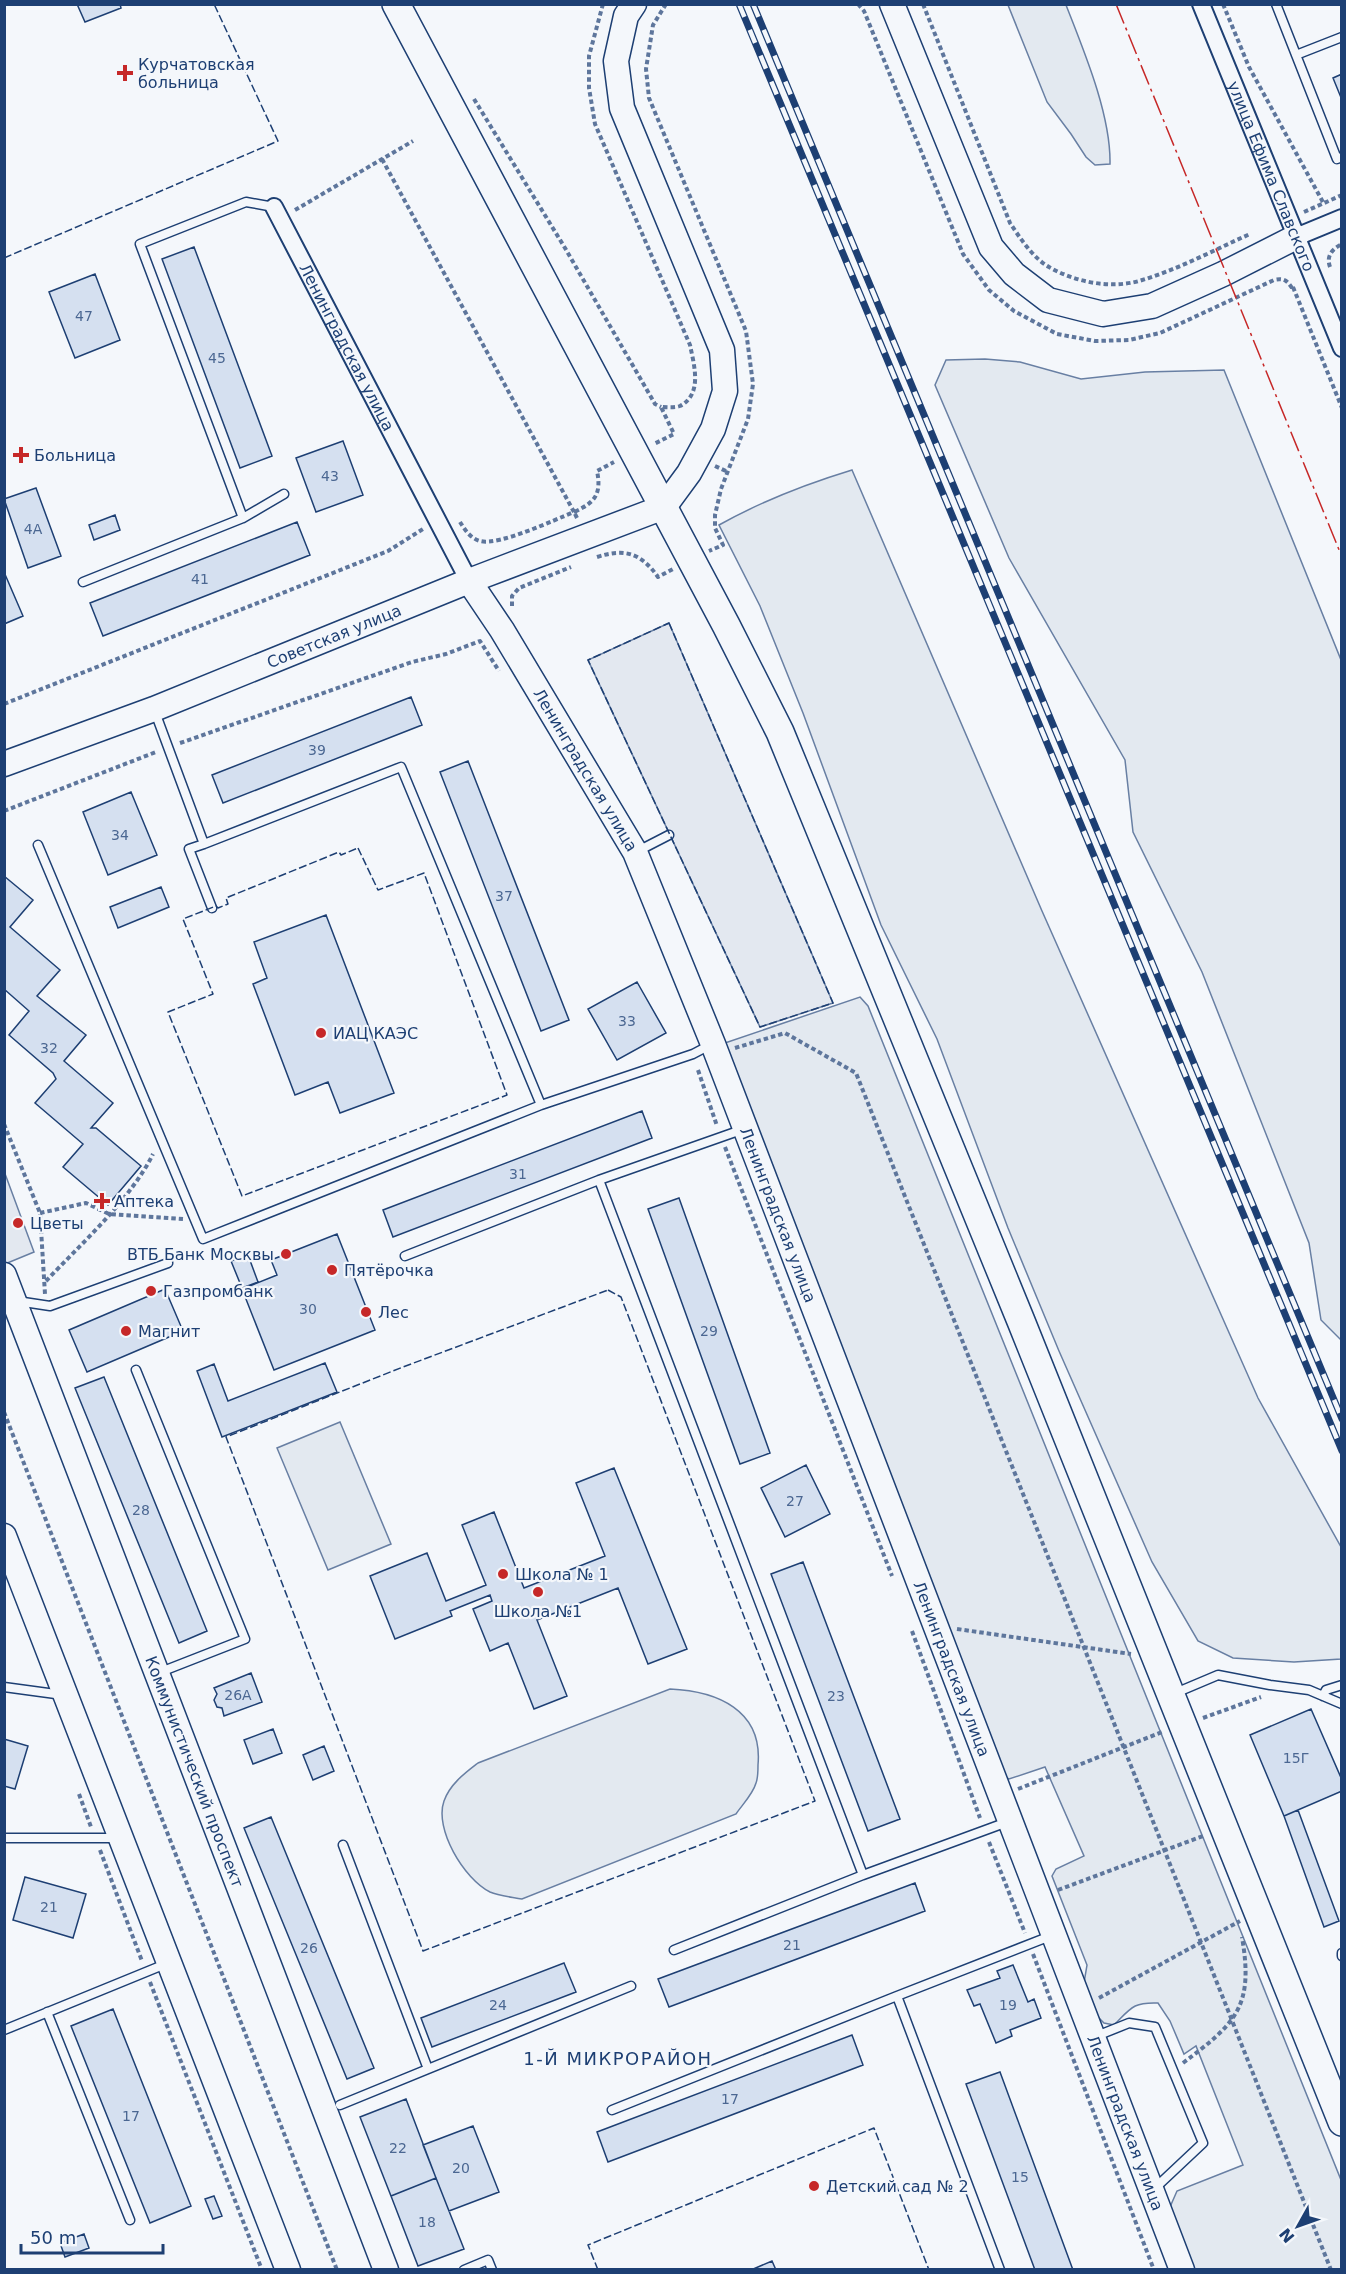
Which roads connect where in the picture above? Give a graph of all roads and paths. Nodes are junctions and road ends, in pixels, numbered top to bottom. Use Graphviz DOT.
graph roads {
  1 [pos="396,4"];
  2 [pos="603,4"];
  3 [pos="633,4"];
  4 [pos="666,4"];
  5 [pos="858,4"];
  6 [pos="892,4"];
  7 [pos="923,4"];
  8 [pos="1201,4"];
  9 [pos="1223,4"];
  10 [pos="1276,4"];
  11 [pos="1341,37"];
  12 [pos="1296,55"];
  13 [pos="472,95"];
  14 [pos="413,141"];
  15 [pos="1341,158"];
  16 [pos="382,159"];
  17 [pos="1341,195"];
  18 [pos="1323,203"];
  19 [pos="277,213"];
  20 [pos="1337,220"];
  21 [pos="1292,227"];
  22 [pos="1258,231"];
  23 [pos="1292,288"];
  24 [pos="1341,348"];
  25 [pos="661,407"];
  26 [pos="634,453"];
  27 [pos="284,494"];
  28 [pos="664,507"];
  29 [pos="574,512"];
  30 [pos="243,518"];
  31 [pos="437,520"];
  32 [pos="585,537"];
  33 [pos="692,560"];
  34 [pos="573,567"];
  35 [pos="469,581"];
  36 [pos="83,582"];
  37 [pos="502,630"];
  38 [pos="480,641"];
  39 [pos="506,681"];
  40 [pos="4,704"];
  41 [pos="154,709"];
  42 [pos="168,747"];
  43 [pos="4,764"];
  44 [pos="4,811"];
  45 [pos="669,835"];
  46 [pos="204,844"];
  47 [pos="38,845"];
  48 [pos="635,852"];
  49 [pos="212,908"];
  50 [pos="707,1051"];
  51 [pos="542,1105"];
  52 [pos="4,1124"];
  53 [pos="744,1129"];
  54 [pos="721,1137"];
  55 [pos="161,1139"];
  56 [pos="599,1180"];
  57 [pos="40,1213"];
  58 [pos="110,1214"];
  59 [pos="195,1220"];
  60 [pos="405,1256"];
  61 [pos="168,1263"];
  62 [pos="4,1275"];
  63 [pos="45,1282"];
  64 [pos="25,1302"];
  65 [pos="136,1370"];
  66 [pos="4,1412"];
  67 [pos="4,1536"];
  68 [pos="892,1577"];
  69 [pos="936,1626"];
  70 [pos="1083,1646"];
  71 [pos="1155,1658"];
  72 [pos="158,1674"];
  73 [pos="1341,1684"];
  74 [pos="4,1687"];
  75 [pos="1287,1687"];
  76 [pos="66,1695"];
  77 [pos="1169,1695"];
  78 [pos="1323,1696"];
  79 [pos="1341,1704"];
  80 [pos="1182,1725"];
  81 [pos="1125,1747"];
  82 [pos="76,1788"];
  83 [pos="1001,1795"];
  84 [pos="1011,1821"];
  85 [pos="985,1830"];
  86 [pos="1204,1836"];
  87 [pos="95,1837"];
  88 [pos="4,1838"];
  89 [pos="121,1838"];
  90 [pos="343,1845"];
  91 [pos="1164,1850"];
  92 [pos="863,1875"];
  93 [pos="1040,1897"];
  94 [pos="1248,1917"];
  95 [pos="1055,1934"];
  96 [pos="1201,1942"];
  97 [pos="1030,1945"];
  98 [pos="674,1950"];
  99 [pos="170,1963"];
  100 [pos="146,1972"];
  101 [pos="631,1986"];
  102 [pos="897,1996"];
  103 [pos="1082,2007"];
  104 [pos="47,2012"];
  105 [pos="1233,2022"];
  106 [pos="4,2030"];
  107 [pos="1093,2037"];
  108 [pos="429,2069"];
  109 [pos="1173,2071"];
  110 [pos="340,2105"];
  111 [pos="612,2110"];
  112 [pos="1341,2122"];
  113 [pos="1152,2191"];
  114 [pos="130,2220"];
  115 [pos="262,2270"];
  116 [pos="288,2270"];
  117 [pos="338,2270"];
  118 [pos="386,2270"];
  119 [pos="464,2270"];
  120 [pos="492,2270"];
  121 [pos="1000,2270"];
  122 [pos="1154,2270"];
  123 [pos="1182,2270"];
  124 [pos="1331,2270"];
  1 -- 26 [label="main road"];
  2 -- 25 [label="path"];
  3 -- 28 [label="street"];
  4 -- 33 [label="path"];
  5 -- 23 [label="path"];
  6 -- 21 [label="street"];
  7 -- 22 [label="path"];
  8 -- 21 [label="street, улица Ефима Славского"];
  9 -- 18 [label="path"];
  10 -- 12 [label="lane"];
  11 -- 12 [label="lane"];
  12 -- 15 [label="lane"];
  13 -- 25 [label="path"];
  14 -- 16 [label="path"];
  16 -- 19 [label="path"];
  16 -- 29 [label="path"];
  17 -- 18 [label="path"];
  18 -- 20 [label="path"];
  18 -- 21 [label="path"];
  19 -- 30 [label="lane"];
  19 -- 31 [label="street, Ленинградская улица"];
  20 -- 21 [label="street"];
  21 -- 24 [label="street, улица Ефима Славского"];
  25 -- 26 [label="path"];
  26 -- 28 [label="main road"];
  26 -- 29 [label="path"];
  27 -- 30 [label="lane"];
  28 -- 32 [label="street, Советская улица"];
  28 -- 33 [label="main road"];
  29 -- 31 [label="path"];
  29 -- 32 [label="path"];
  30 -- 36 [label="lane"];
  31 -- 35 [label="street, Ленинградская улица"];
  31 -- 40 [label="path"];
  32 -- 33 [label="path"];
  32 -- 35 [label="street, Советская улица"];
  33 -- 71 [label="main road"];
  34 -- 37 [label="path"];
  35 -- 37 [label="street, Ленинградская улица"];
  35 -- 41 [label="street, Советская улица"];
  37 -- 38 [label="path"];
  37 -- 48 [label="street, Ленинградская улица"];
  38 -- 39 [label="path"];
  38 -- 42 [label="path"];
  41 -- 42 [label="lane"];
  41 -- 43 [label="street, Советская улица"];
  42 -- 44 [label="path"];
  42 -- 46 [label="lane"];
  45 -- 48 [label="lane"];
  46 -- 49 [label="lane"];
  46 -- 51 [label="lane"];
  47 -- 55 [label="lane"];
  48 -- 50 [label="street, Ленинградская улица"];
  50 -- 51 [label="lane"];
  50 -- 53 [label="street, Ленинградская улица"];
  50 -- 54 [label="path"];
  50 -- 70 [label="path"];
  51 -- 59 [label="lane"];
  52 -- 57 [label="path"];
  53 -- 54 [label="lane"];
  53 -- 69 [label="street, Ленинградская улица"];
  54 -- 56 [label="lane"];
  54 -- 68 [label="path"];
  55 -- 58 [label="path"];
  55 -- 59 [label="lane"];
  56 -- 60 [label="lane"];
  56 -- 92 [label="lane"];
  57 -- 58 [label="path"];
  57 -- 63 [label="path"];
  58 -- 59 [label="path"];
  58 -- 63 [label="path"];
  61 -- 64 [label="lane"];
  62 -- 64 [label="street, Коммунистический проспект"];
  63 -- 64 [label="path"];
  64 -- 72 [label="street, Коммунистический проспект"];
  65 -- 72 [label="lane"];
  66 -- 117 [label="path"];
  67 -- 76 [label="street"];
  69 -- 70 [label="path"];
  69 -- 83 [label="street, Ленинградская улица"];
  69 -- 85 [label="path"];
  70 -- 71 [label="path"];
  70 -- 81 [label="path"];
  71 -- 77 [label="main road"];
  72 -- 118 [label="street, Коммунистический проспект"];
  73 -- 78 [label="lane"];
  74 -- 76 [label="lane"];
  75 -- 77 [label="lane"];
  75 -- 78 [label="lane"];
  75 -- 80 [label="path"];
  76 -- 89 [label="street"];
  77 -- 80 [label="main road"];
  78 -- 79 [label="lane"];
  80 -- 81 [label="path"];
  80 -- 94 [label="main road"];
  81 -- 83 [label="path"];
  81 -- 91 [label="path"];
  82 -- 87 [label="path"];
  83 -- 84 [label="street, Ленинградская улица"];
  84 -- 85 [label="lane"];
  84 -- 93 [label="street, Ленинградская улица"];
  85 -- 92 [label="lane"];
  85 -- 97 [label="path"];
  86 -- 91 [label="path"];
  87 -- 88 [label="lane"];
  87 -- 89 [label="lane"];
  87 -- 100 [label="path"];
  89 -- 99 [label="street"];
  90 -- 108 [label="lane"];
  91 -- 93 [label="path"];
  91 -- 96 [label="path"];
  92 -- 98 [label="lane"];
  93 -- 95 [label="street, Ленинградская улица"];
  94 -- 96 [label="path"];
  94 -- 105 [label="path"];
  94 -- 112 [label="main road"];
  95 -- 97 [label="lane"];
  95 -- 103 [label="street, Ленинградская улица"];
  96 -- 103 [label="path"];
  96 -- 105 [label="path"];
  97 -- 102 [label="lane"];
  97 -- 122 [label="path"];
  99 -- 100 [label="lane"];
  99 -- 116 [label="street"];
  100 -- 104 [label="lane"];
  100 -- 115 [label="path"];
  101 -- 108 [label="lane"];
  102 -- 111 [label="lane"];
  102 -- 121 [label="lane"];
  103 -- 107 [label="street, Ленинградская улица"];
  104 -- 106 [label="lane"];
  104 -- 114 [label="lane"];
  105 -- 109 [label="path"];
  105 -- 124 [label="path"];
  107 -- 109 [label="lane"];
  107 -- 113 [label="street, Ленинградская улица"];
  108 -- 110 [label="lane"];
  109 -- 113 [label="lane"];
  113 -- 123 [label="street, Ленинградская улица"];
  119 -- 120 [label="lane"];
}
